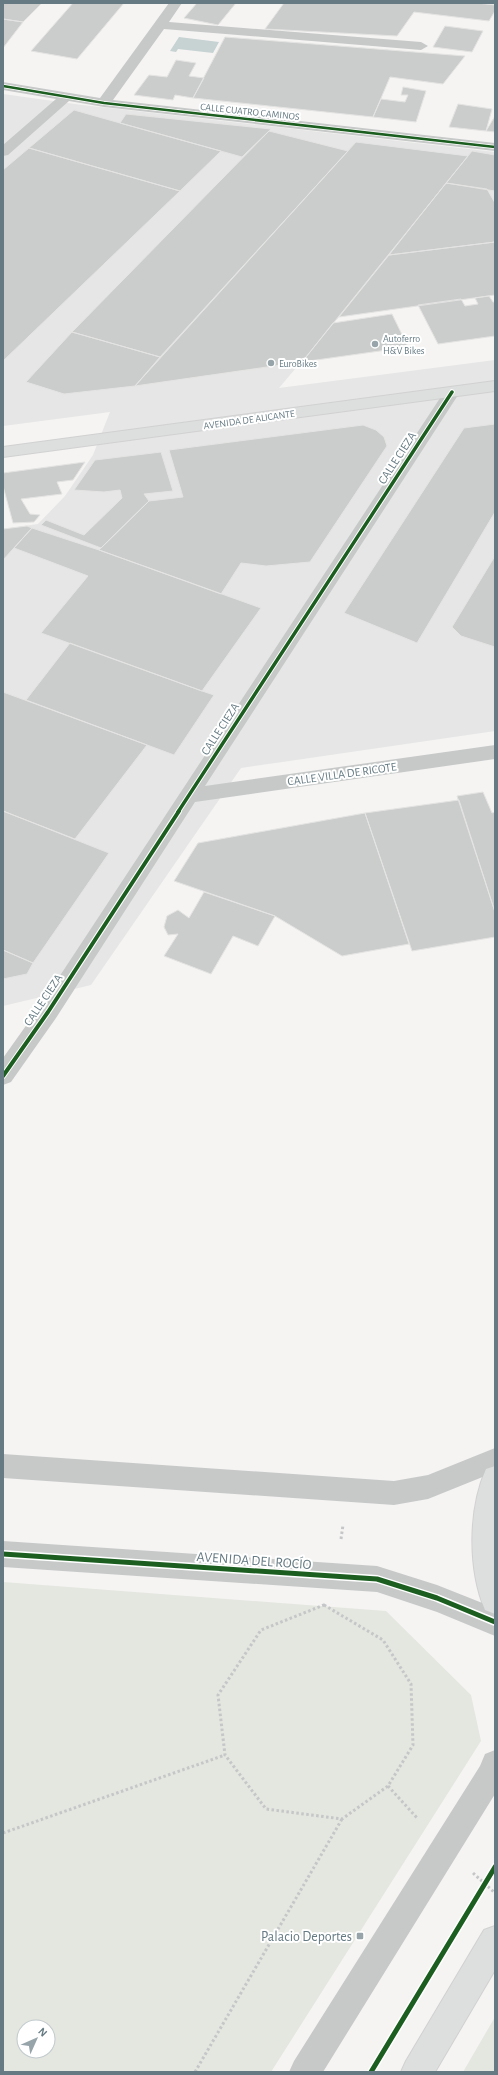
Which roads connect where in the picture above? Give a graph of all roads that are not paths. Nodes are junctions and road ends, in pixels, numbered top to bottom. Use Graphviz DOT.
graph roads {
  1 [pos="176,3"];
  2 [pos="160,25"];
  3 [pos="421,46"];
  4 [pos="3,86"];
  5 [pos="66,97"];
  6 [pos="104,103"];
  7 [pos="495,147"];
  8 [pos="3,152"];
  9 [pos="495,386"];
  10 [pos="452,392"];
  11 [pos="3,452"];
  12 [pos="495,752"];
  13 [pos="188,796"];
  14 [pos="3,1076"];
  15 [pos="495,1460"];
  16 [pos="3,1466"];
  17 [pos="495,1478"];
  18 [pos="3,1554"];
  19 [pos="495,1601"];
  20 [pos="495,1622"];
  21 [pos="495,1764"];
  22 [pos="495,1941"];
  23 [pos="304,2072"];
  24 [pos="417,2072"];
  1 -- 2 [label="street"];
  2 -- 3 [label="street"];
  2 -- 6 [label="street"];
  4 -- 5 [label="street, CALLE CUATRO CAMINOS"];
  5 -- 6 [label="street, CALLE CUATRO CAMINOS"];
  5 -- 8 [label="street"];
  6 -- 7 [label="street, CALLE CUATRO CAMINOS"];
  9 -- 10 [label="main road, AVENIDA DE ALICANTE"];
  10 -- 11 [label="main road, AVENIDA DE ALICANTE"];
  10 -- 13 [label="street, CALLE CIEZA"];
  12 -- 13 [label="street, CALLE VILLA DE RICOTE"];
  13 -- 14 [label="street, CALLE CIEZA"];
  15 -- 16 [label="street"];
  17 -- 19 [label="main road"];
  18 -- 20 [label="street, AVENIDA DEL ROCÍO"];
  21 -- 23 [label="street"];
  22 -- 24 [label="main road"];
}
